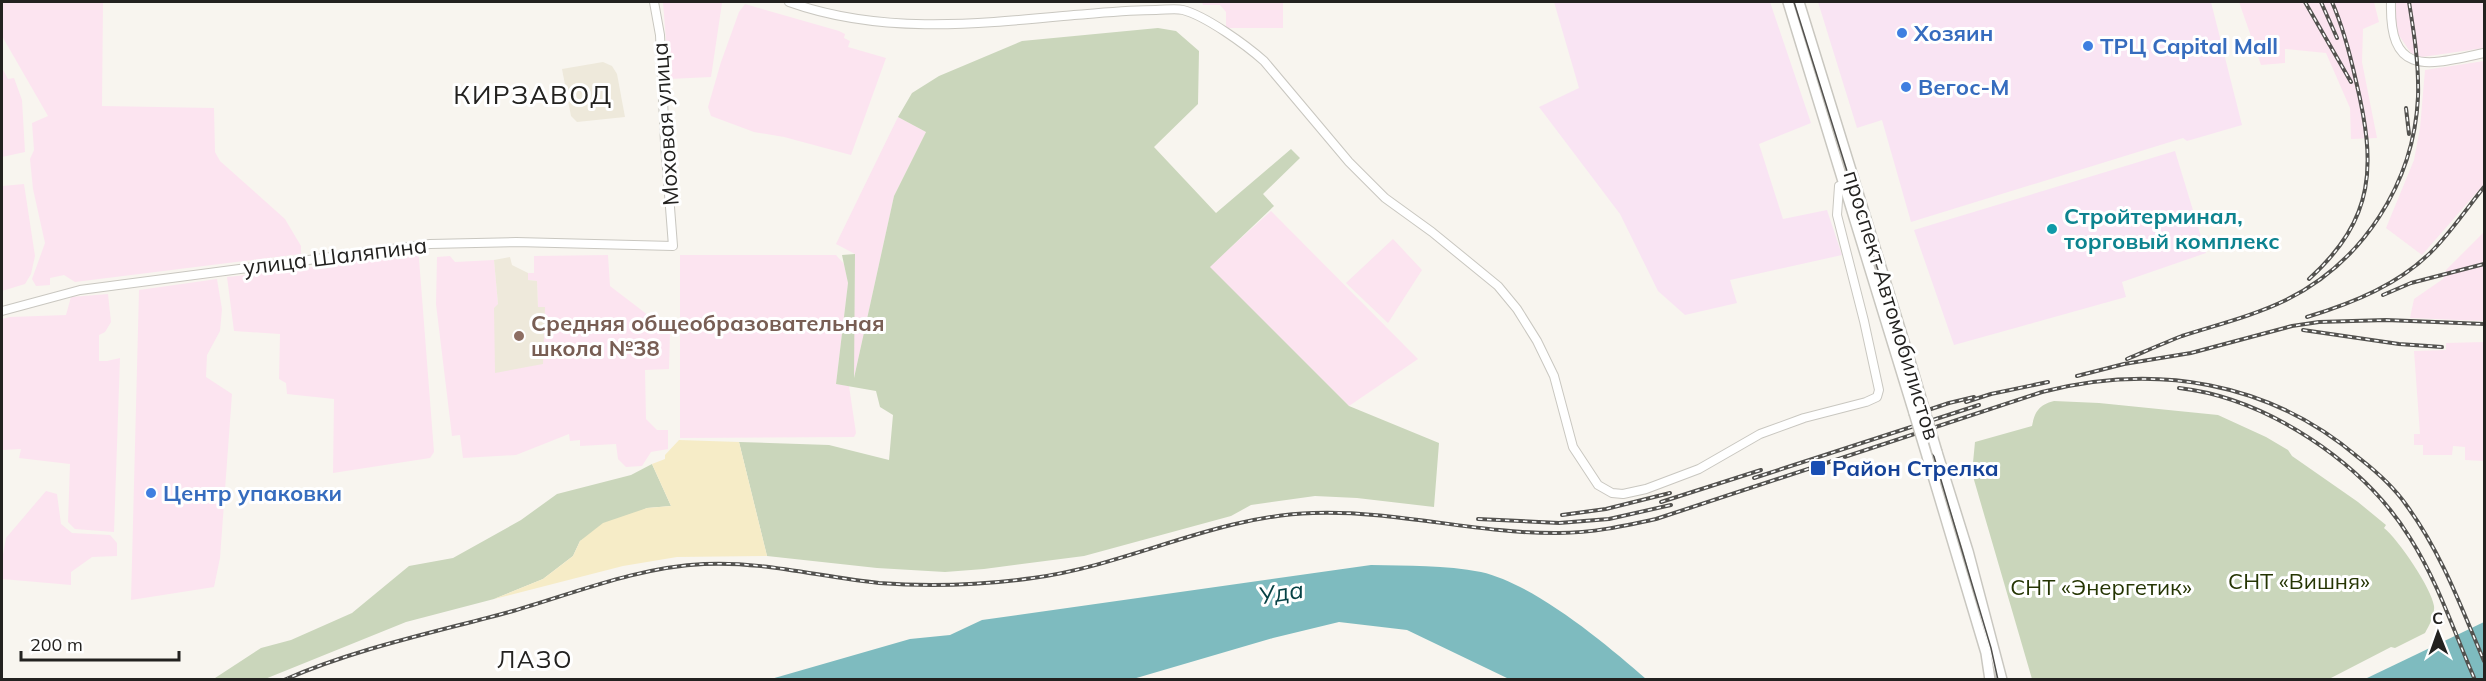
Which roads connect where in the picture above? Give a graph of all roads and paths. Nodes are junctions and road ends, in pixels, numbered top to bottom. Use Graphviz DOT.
graph roads {
  1 [pos="654,2"];
  2 [pos="789,2"];
  3 [pos="1788,2"];
  4 [pos="1799,2"];
  5 [pos="2391,2"];
  6 [pos="2484,53"];
  7 [pos="1844,184"];
  8 [pos="673,246"];
  9 [pos="2,311"];
  10 [pos="2003,677"];
  11 [pos="1990,680"];
  1 -- 8 [label="street, Моховая улица"];
  2 -- 7 [label="street"];
  3 -- 7 [label="main road, проспект Автомобилистов"];
  4 -- 10 [label="main road, проспект Автомобилистов, bridge"];
  5 -- 6 [label="street"];
  7 -- 11 [label="main road, проспект Автомобилистов, bridge"];
  8 -- 9 [label="street, улица Шаляпина"];
}
